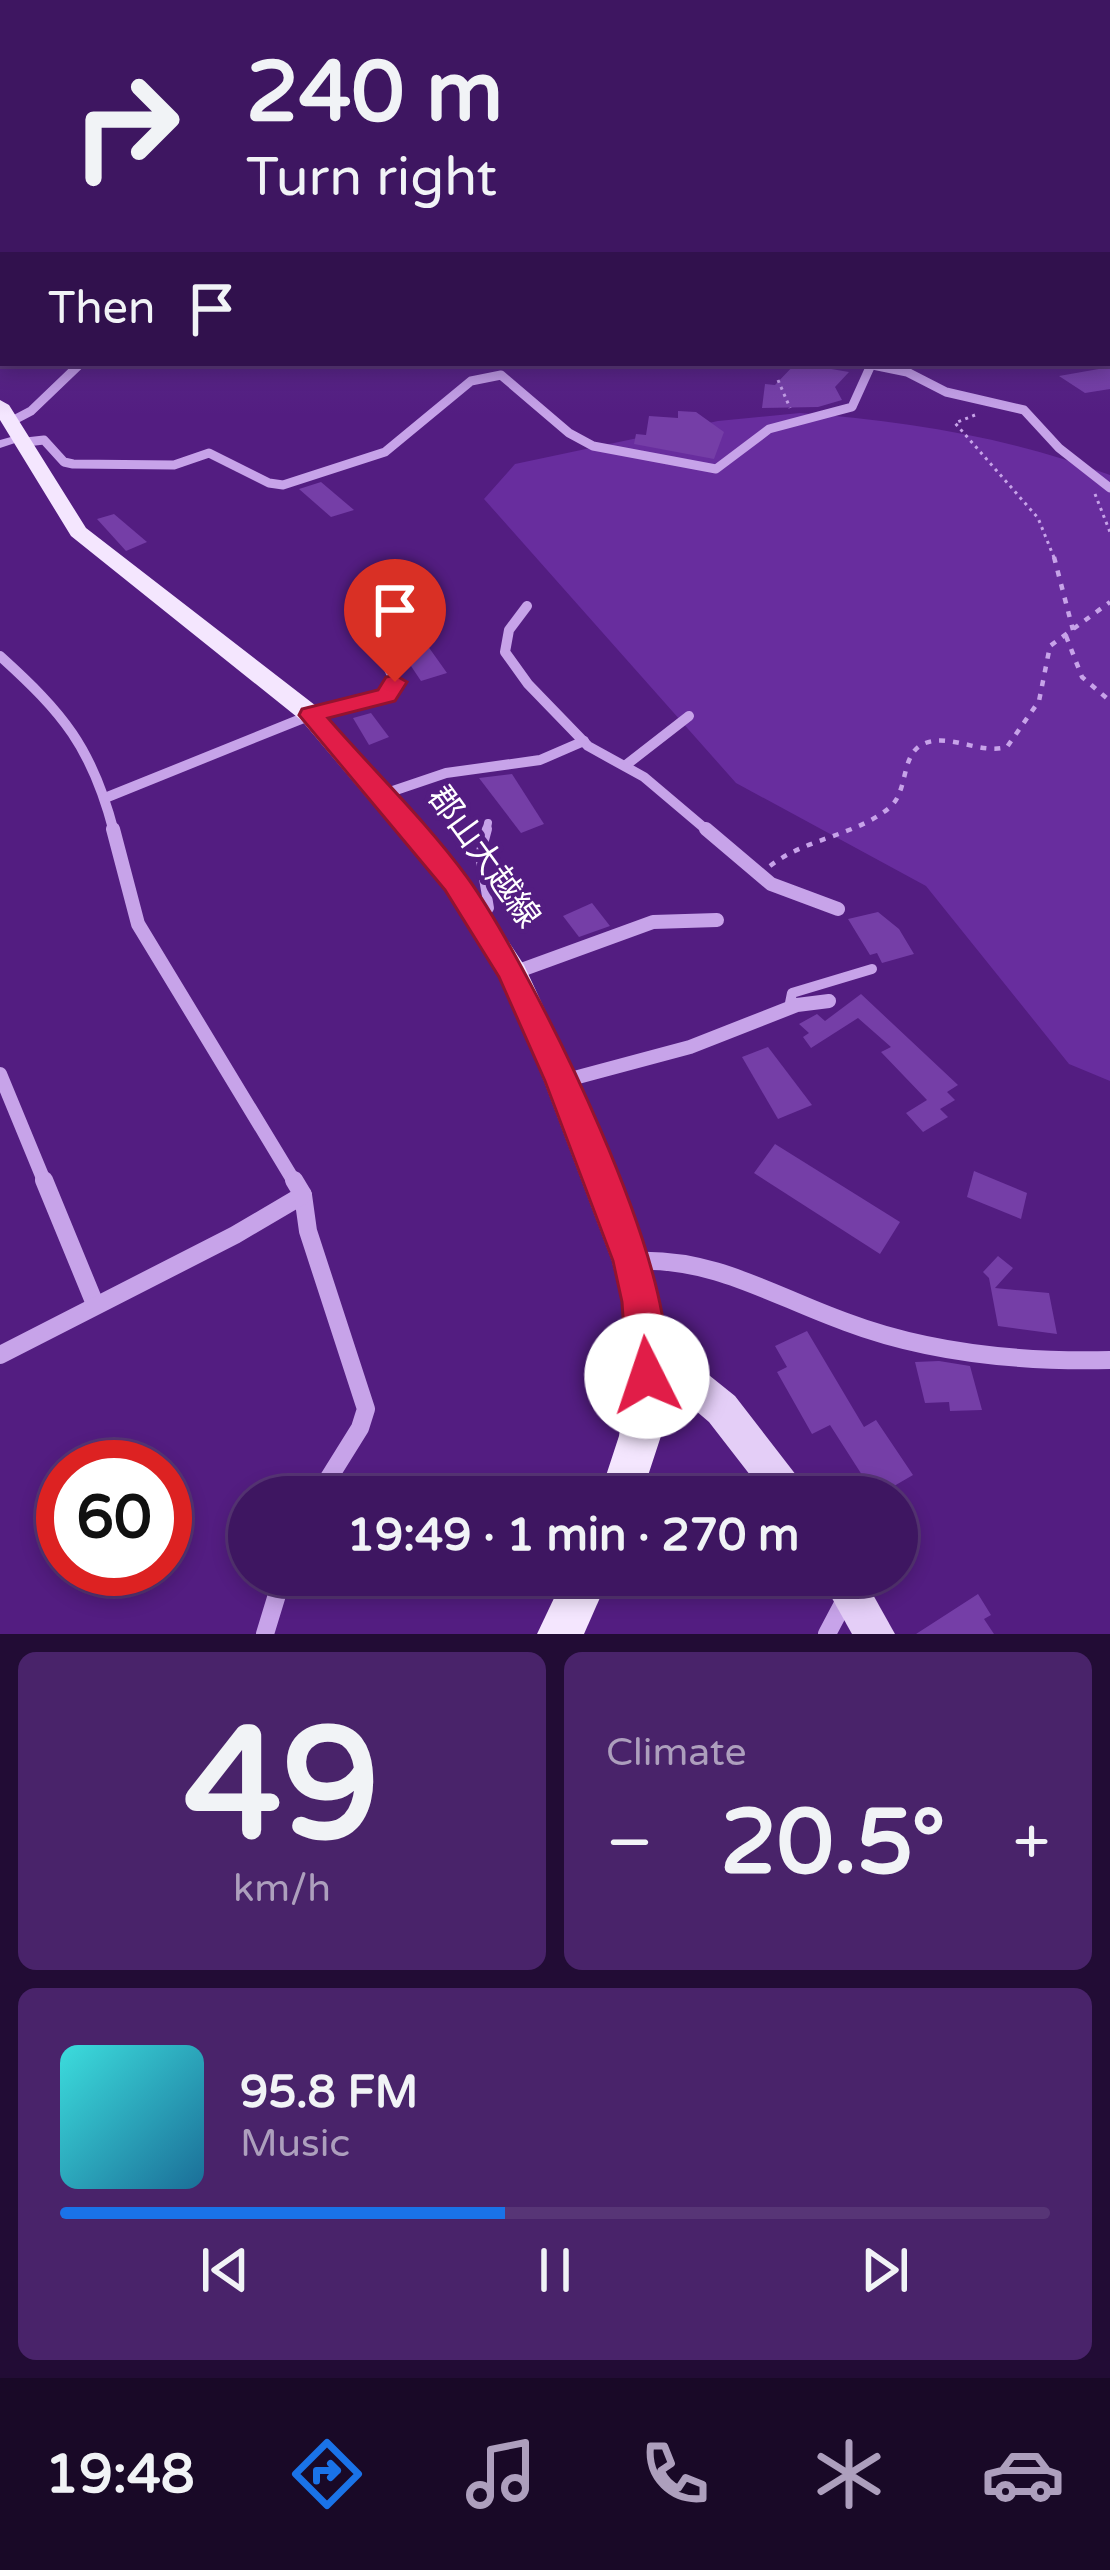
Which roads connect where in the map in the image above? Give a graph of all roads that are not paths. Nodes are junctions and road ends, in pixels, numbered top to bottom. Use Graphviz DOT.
graph roads {
  1 [pos="76,366"];
  2 [pos="866,366"];
  3 [pos="877,366"];
  4 [pos="486,370"];
  5 [pos="12,430"];
  6 [pos="1110,488"];
  7 [pos="438,604"];
  8 [pos="527,606"];
  9 [pos="0,656"];
  10 [pos="311,715"];
  11 [pos="689,716"];
  12 [pos="584,741"];
  13 [pos="626,765"];
  14 [pos="382,795"];
  15 [pos="105,797"];
  16 [pos="488,823"];
  17 [pos="838,909"];
  18 [pos="717,920"];
  19 [pos="480,922"];
  20 [pos="872,969"];
  21 [pos="513,973"];
  22 [pos="829,1001"];
  23 [pos="789,1008"];
  24 [pos="0,1074"];
  25 [pos="562,1081"];
  26 [pos="304,1195"];
  27 [pos="632,1261"];
  28 [pos="95,1304"];
  29 [pos="646,1347"];
  30 [pos="0,1355"];
  31 [pos="1110,1360"];
  32 [pos="330,1476"];
  33 [pos="627,1476"];
  34 [pos="774,1476"];
  35 [pos="277,1596"];
  36 [pos="578,1596"];
  37 [pos="840,1596"];
  38 [pos="851,1596"];
  39 [pos="265,1634"];
  40 [pos="560,1634"];
  41 [pos="827,1634"];
  42 [pos="875,1634"];
  1 -- 5 [label="street"];
  2 -- 4 [label="street"];
  3 -- 6 [label="street"];
  4 -- 5 [label="street"];
  5 -- 10 [label="main road, 郡山大越線"];
  7 -- 10 [label="street"];
  8 -- 12 [label="street"];
  9 -- 15 [label="street"];
  10 -- 14 [label="main road, 郡山大越線"];
  10 -- 15 [label="street"];
  11 -- 13 [label="street"];
  12 -- 13 [label="street"];
  12 -- 14 [label="street"];
  13 -- 17 [label="street"];
  14 -- 19 [label="main road, 郡山大越線"];
  15 -- 26 [label="street"];
  16 -- 19 [label="lane"];
  18 -- 21 [label="street"];
  19 -- 21 [label="main road, 郡山大越線"];
  20 -- 23 [label="lane"];
  21 -- 25 [label="main road, 郡山大越線"];
  22 -- 23 [label="street"];
  23 -- 25 [label="street"];
  24 -- 28 [label="street"];
  25 -- 27 [label="main road, 郡山大越線"];
  26 -- 28 [label="street"];
  26 -- 32 [label="street"];
  27 -- 29 [label="main road, 郡山大越線"];
  27 -- 31 [label="street"];
  28 -- 30 [label="street"];
  29 -- 33 [label="main road, 郡山大越線"];
  29 -- 34 [label="main road"];
  35 -- 39 [label="street"];
  36 -- 40 [label="main road"];
  37 -- 41 [label="street"];
  38 -- 42 [label="main road"];
}
